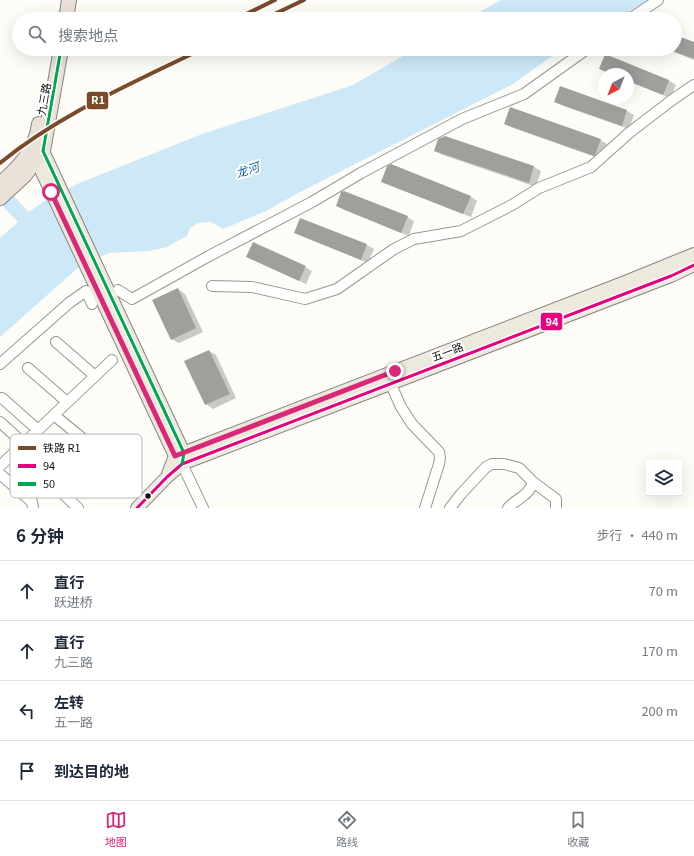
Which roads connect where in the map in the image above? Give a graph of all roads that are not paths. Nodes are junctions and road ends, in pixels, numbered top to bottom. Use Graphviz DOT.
graph roads {
  1 [pos="60,0"];
  2 [pos="69,0"];
  3 [pos="658,0"];
  4 [pos="58,12"];
  5 [pos="67,12"];
  6 [pos="640,12"];
  7 [pos="51,56"];
  8 [pos="59,56"];
  9 [pos="577,56"];
  10 [pos="694,85"];
  11 [pos="37,153"];
  12 [pos="3,188"];
  13 [pos="694,254"];
  14 [pos="694,265"];
  15 [pos="212,286"];
  16 [pos="118,290"];
  17 [pos="92,304"];
  18 [pos="56,342"];
  19 [pos="112,360"];
  20 [pos="0,364"];
  21 [pos="28,368"];
  22 [pos="95,376"];
  23 [pos="388,379"];
  24 [pos="2,398"];
  25 [pos="67,402"];
  26 [pos="54,415"];
  27 [pos="0,422"];
  28 [pos="38,430"];
  29 [pos="13,434"];
  30 [pos="34,434"];
  31 [pos="76,434"];
  32 [pos="10,457"];
  33 [pos="180,458"];
  34 [pos="0,466"];
  35 [pos="0,474"];
  36 [pos="533,482"];
  37 [pos="10,483"];
  38 [pos="27,498"];
  39 [pos="67,498"];
  40 [pos="33,508"];
  41 [pos="78,508"];
  42 [pos="137,508"];
  43 [pos="203,508"];
  44 [pos="424,508"];
  45 [pos="450,508"];
  46 [pos="508,508"];
  47 [pos="556,508"];
  1 -- 4 [label="highway"];
  2 -- 5 [label="highway"];
  3 -- 6 [label="street"];
  7 -- 11 [label="highway, 九三路"];
  8 -- 11 [label="highway, 九三路"];
  9 -- 16 [label="street"];
  10 -- 15 [label="street"];
  11 -- 12 [label="highway"];
  11 -- 33 [label="main road"];
  13 -- 23 [label="main road, 五一路"];
  14 -- 23 [label="main road, 五一路"];
  17 -- 20 [label="street"];
  18 -- 22 [label="street"];
  19 -- 22 [label="street"];
  21 -- 25 [label="street"];
  22 -- 25 [label="street"];
  23 -- 33 [label="main road, 五一路"];
  23 -- 44 [label="street"];
  24 -- 28 [label="street"];
  25 -- 26 [label="street"];
  26 -- 28 [label="street"];
  26 -- 31 [label="street"];
  27 -- 29 [label="street"];
  28 -- 30 [label="street"];
  32 -- 34 [label="street"];
  33 -- 42 [label="main road"];
  33 -- 43 [label="street"];
  35 -- 37 [label="street"];
  36 -- 45 [label="street"];
  36 -- 46 [label="street"];
  36 -- 47 [label="street"];
  38 -- 40 [label="street"];
  39 -- 41 [label="street"];
}
